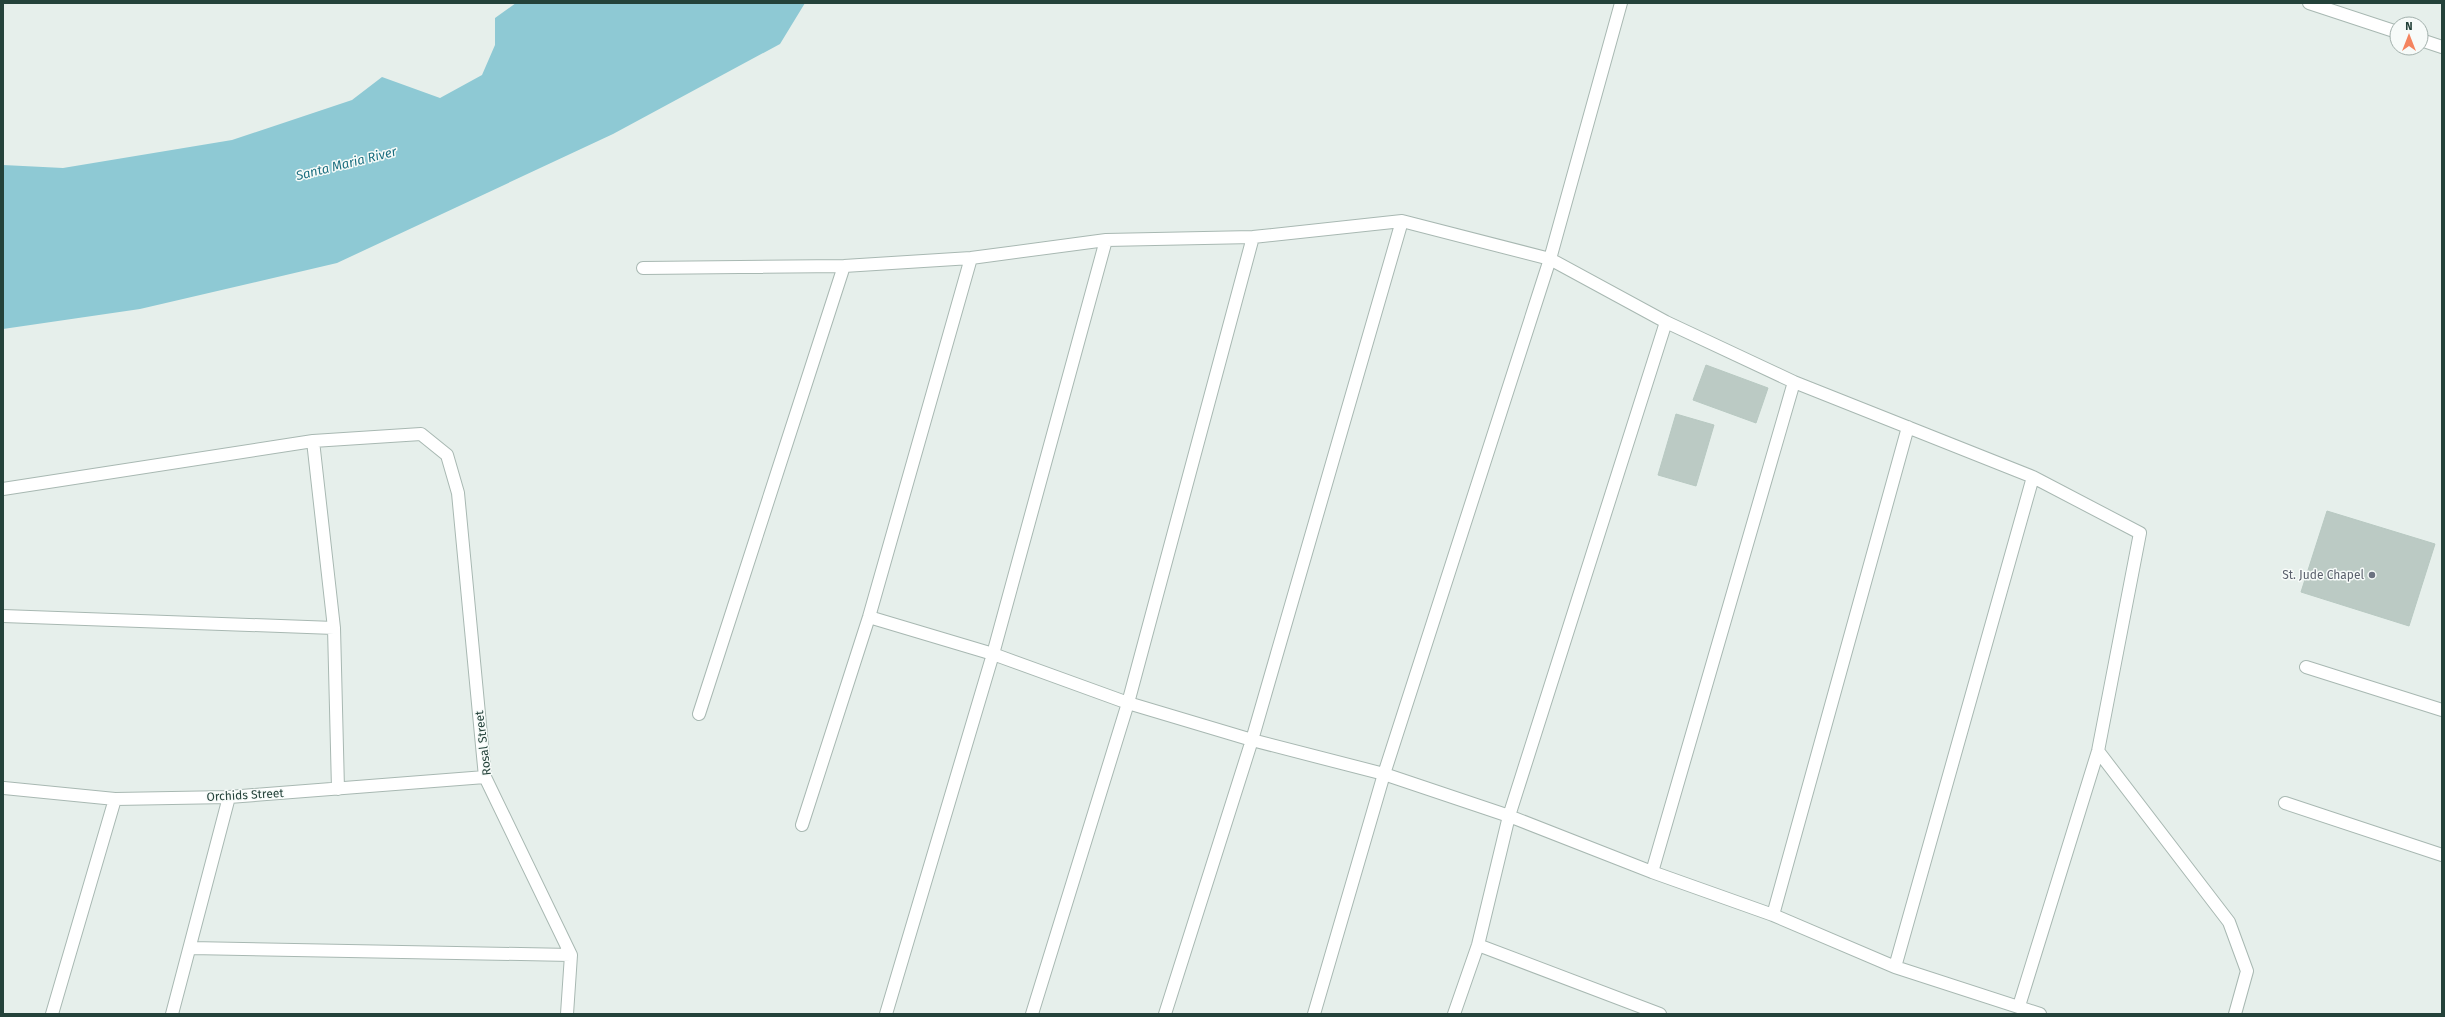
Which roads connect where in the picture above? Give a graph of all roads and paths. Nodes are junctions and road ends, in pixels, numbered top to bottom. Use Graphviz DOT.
graph roads {
  1 [pos="1621,3"];
  2 [pos="2309,3"];
  3 [pos="2389,29"];
  4 [pos="2429,42"];
  5 [pos="2442,46"];
  6 [pos="1402,221"];
  7 [pos="1253,237"];
  8 [pos="1106,240"];
  9 [pos="970,258"];
  10 [pos="1550,259"];
  11 [pos="844,266"];
  12 [pos="643,268"];
  13 [pos="1666,322"];
  14 [pos="1794,382"];
  15 [pos="1908,427"];
  16 [pos="313,441"];
  17 [pos="2033,476"];
  18 [pos="3,489"];
  19 [pos="3,616"];
  20 [pos="869,617"];
  21 [pos="334,628"];
  22 [pos="993,654"];
  23 [pos="2306,667"];
  24 [pos="1128,703"];
  25 [pos="2442,710"];
  26 [pos="699,714"];
  27 [pos="1252,740"];
  28 [pos="2098,752"];
  29 [pos="1384,774"];
  30 [pos="485,777"];
  31 [pos="3,787"];
  32 [pos="338,789"];
  33 [pos="229,797"];
  34 [pos="115,799"];
  35 [pos="2285,802"];
  36 [pos="1509,816"];
  37 [pos="802,825"];
  38 [pos="2442,855"];
  39 [pos="1652,872"];
  40 [pos="1773,915"];
  41 [pos="1478,945"];
  42 [pos="190,948"];
  43 [pos="571,955"];
  44 [pos="1895,967"];
  45 [pos="2019,1006"];
  46 [pos="52,1014"];
  47 [pos="172,1014"];
  48 [pos="567,1014"];
  49 [pos="886,1014"];
  50 [pos="1032,1014"];
  51 [pos="1164,1014"];
  52 [pos="1314,1014"];
  53 [pos="1454,1014"];
  54 [pos="1660,1014"];
  55 [pos="2040,1014"];
  56 [pos="2235,1014"];
  1 -- 10 [label="street"];
  2 -- 3 [label="street"];
  4 -- 5 [label="street"];
  6 -- 7 [label="street"];
  6 -- 10 [label="street"];
  6 -- 27 [label="street"];
  7 -- 8 [label="street"];
  7 -- 24 [label="street"];
  8 -- 9 [label="street"];
  8 -- 22 [label="street"];
  9 -- 11 [label="street"];
  9 -- 20 [label="street"];
  10 -- 13 [label="street"];
  10 -- 29 [label="street"];
  11 -- 12 [label="street"];
  11 -- 26 [label="street"];
  13 -- 14 [label="street"];
  13 -- 36 [label="street"];
  14 -- 15 [label="street"];
  14 -- 39 [label="street"];
  15 -- 17 [label="street"];
  15 -- 40 [label="street"];
  16 -- 18 [label="street"];
  16 -- 21 [label="street"];
  16 -- 30 [label="street, Rosal Street"];
  17 -- 28 [label="street"];
  17 -- 44 [label="street"];
  19 -- 21 [label="street"];
  20 -- 22 [label="street"];
  20 -- 37 [label="street"];
  21 -- 32 [label="street"];
  22 -- 24 [label="street"];
  22 -- 49 [label="street"];
  23 -- 25 [label="street"];
  24 -- 27 [label="street"];
  24 -- 50 [label="street"];
  27 -- 29 [label="street"];
  27 -- 51 [label="street"];
  28 -- 45 [label="street"];
  28 -- 56 [label="street"];
  29 -- 36 [label="street"];
  29 -- 52 [label="street"];
  30 -- 32 [label="street, Orchids Street"];
  30 -- 43 [label="street, Rosal Street"];
  31 -- 34 [label="street, Orchids Street"];
  32 -- 33 [label="street, Orchids Street"];
  33 -- 34 [label="street, Orchids Street"];
  33 -- 42 [label="street"];
  34 -- 46 [label="street"];
  35 -- 38 [label="street"];
  36 -- 39 [label="street"];
  36 -- 41 [label="street"];
  39 -- 40 [label="street"];
  40 -- 44 [label="street"];
  41 -- 53 [label="street"];
  41 -- 54 [label="street"];
  42 -- 43 [label="street"];
  42 -- 47 [label="street"];
  43 -- 48 [label="street, Rosal Street"];
  44 -- 45 [label="street"];
  45 -- 55 [label="street"];
}
